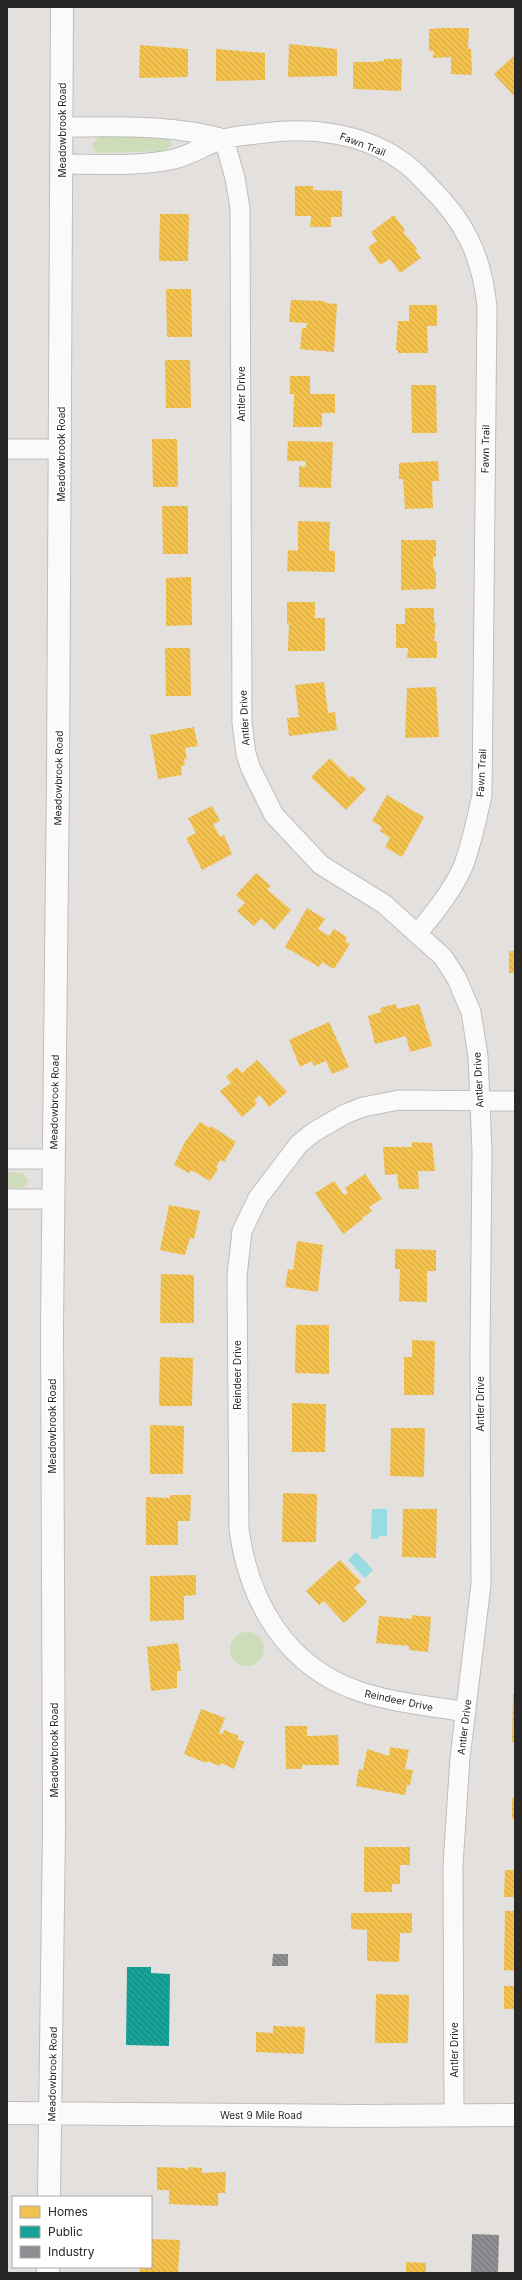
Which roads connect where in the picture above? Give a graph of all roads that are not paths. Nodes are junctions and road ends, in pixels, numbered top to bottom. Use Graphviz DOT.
graph roads {
  1 [pos="62,7"];
  2 [pos="62,127"];
  3 [pos="224,139"];
  4 [pos="62,164"];
  5 [pos="7,450"];
  6 [pos="61,450"];
  7 [pos="417,934"];
  8 [pos="480,1101"];
  9 [pos="515,1101"];
  10 [pos="7,1159"];
  11 [pos="53,1159"];
  12 [pos="7,1199"];
  13 [pos="53,1199"];
  14 [pos="466,1712"];
  15 [pos="51,2112"];
  16 [pos="7,2113"];
  17 [pos="454,2115"];
  18 [pos="515,2115"];
  19 [pos="49,2196"];
  1 -- 2 [label="street, Meadowbrook Road"];
  2 -- 3 [label="street, Fawn Trail"];
  2 -- 4 [label="street, Meadowbrook Road"];
  3 -- 4 [label="street, Fawn Trail"];
  3 -- 7 [label="street, Antler Drive"];
  3 -- 7 [label="street, Fawn Trail"];
  4 -- 6 [label="street, Meadowbrook Road"];
  5 -- 6 [label="street"];
  6 -- 11 [label="street, Meadowbrook Road"];
  7 -- 8 [label="street, Antler Drive"];
  8 -- 9 [label="street, Reindeer Drive"];
  8 -- 14 [label="street, Antler Drive"];
  8 -- 14 [label="street, Reindeer Drive"];
  10 -- 11 [label="street"];
  11 -- 13 [label="street, Meadowbrook Road"];
  12 -- 13 [label="street"];
  13 -- 15 [label="street, Meadowbrook Road"];
  14 -- 17 [label="street, Antler Drive"];
  15 -- 16 [label="street, West 9 Mile Road"];
  15 -- 17 [label="street, West 9 Mile Road"];
  15 -- 19 [label="street, Meadowbrook Road"];
  17 -- 18 [label="street, West 9 Mile Road"];
}
